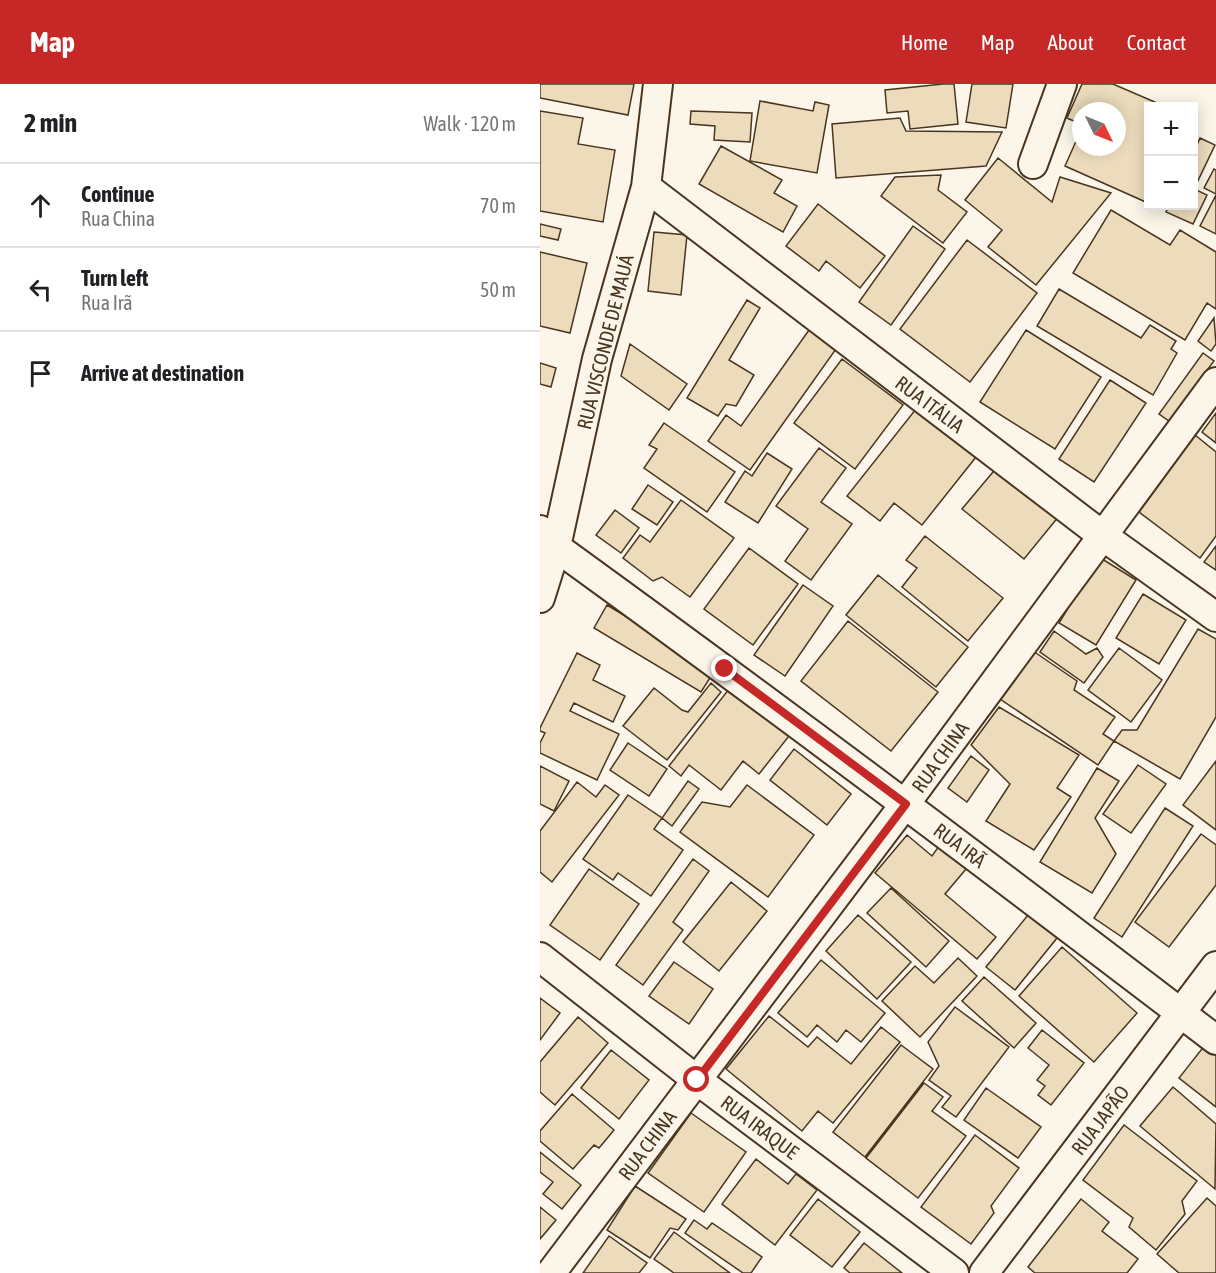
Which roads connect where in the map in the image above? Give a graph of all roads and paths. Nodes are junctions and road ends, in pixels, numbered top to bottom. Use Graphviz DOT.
graph roads {
  1 [pos="658,84"];
  2 [pos="1062,84"];
  3 [pos="1033,164"];
  4 [pos="646,187"];
  5 [pos="1216,382"];
  6 [pos="1103,536"];
  7 [pos="545,543"];
  8 [pos="540,598"];
  9 [pos="1216,617"];
  10 [pos="906,804"];
  11 [pos="540,957"];
  12 [pos="1216,966"];
  13 [pos="1180,1013"];
  14 [pos="1216,1040"];
  15 [pos="697,1080"];
  16 [pos="551,1273"];
  17 [pos="954,1273"];
  18 [pos="984,1273"];
  1 -- 4 [label="street, RUA VISCONDE DE MAUÁ"];
  2 -- 3 [label="street"];
  4 -- 6 [label="street, RUA ITÁLIA"];
  4 -- 7 [label="street, RUA VISCONDE DE MAUÁ"];
  5 -- 6 [label="street, RUA CHINA"];
  6 -- 9 [label="street, RUA ITÁLIA"];
  6 -- 10 [label="street, RUA CHINA"];
  7 -- 8 [label="street, RUA VISCONDE DE MAUÁ"];
  7 -- 10 [label="street, RUA IRÃ"];
  10 -- 13 [label="street, RUA IRÃ"];
  10 -- 15 [label="street, RUA CHINA"];
  11 -- 15 [label="street, RUA IRAQUE"];
  12 -- 13 [label="street, RUA JAPÃO"];
  13 -- 14 [label="street, RUA IRÃ"];
  13 -- 18 [label="street, RUA JAPÃO"];
  15 -- 16 [label="street, RUA CHINA"];
  15 -- 17 [label="street, RUA IRAQUE"];
}
